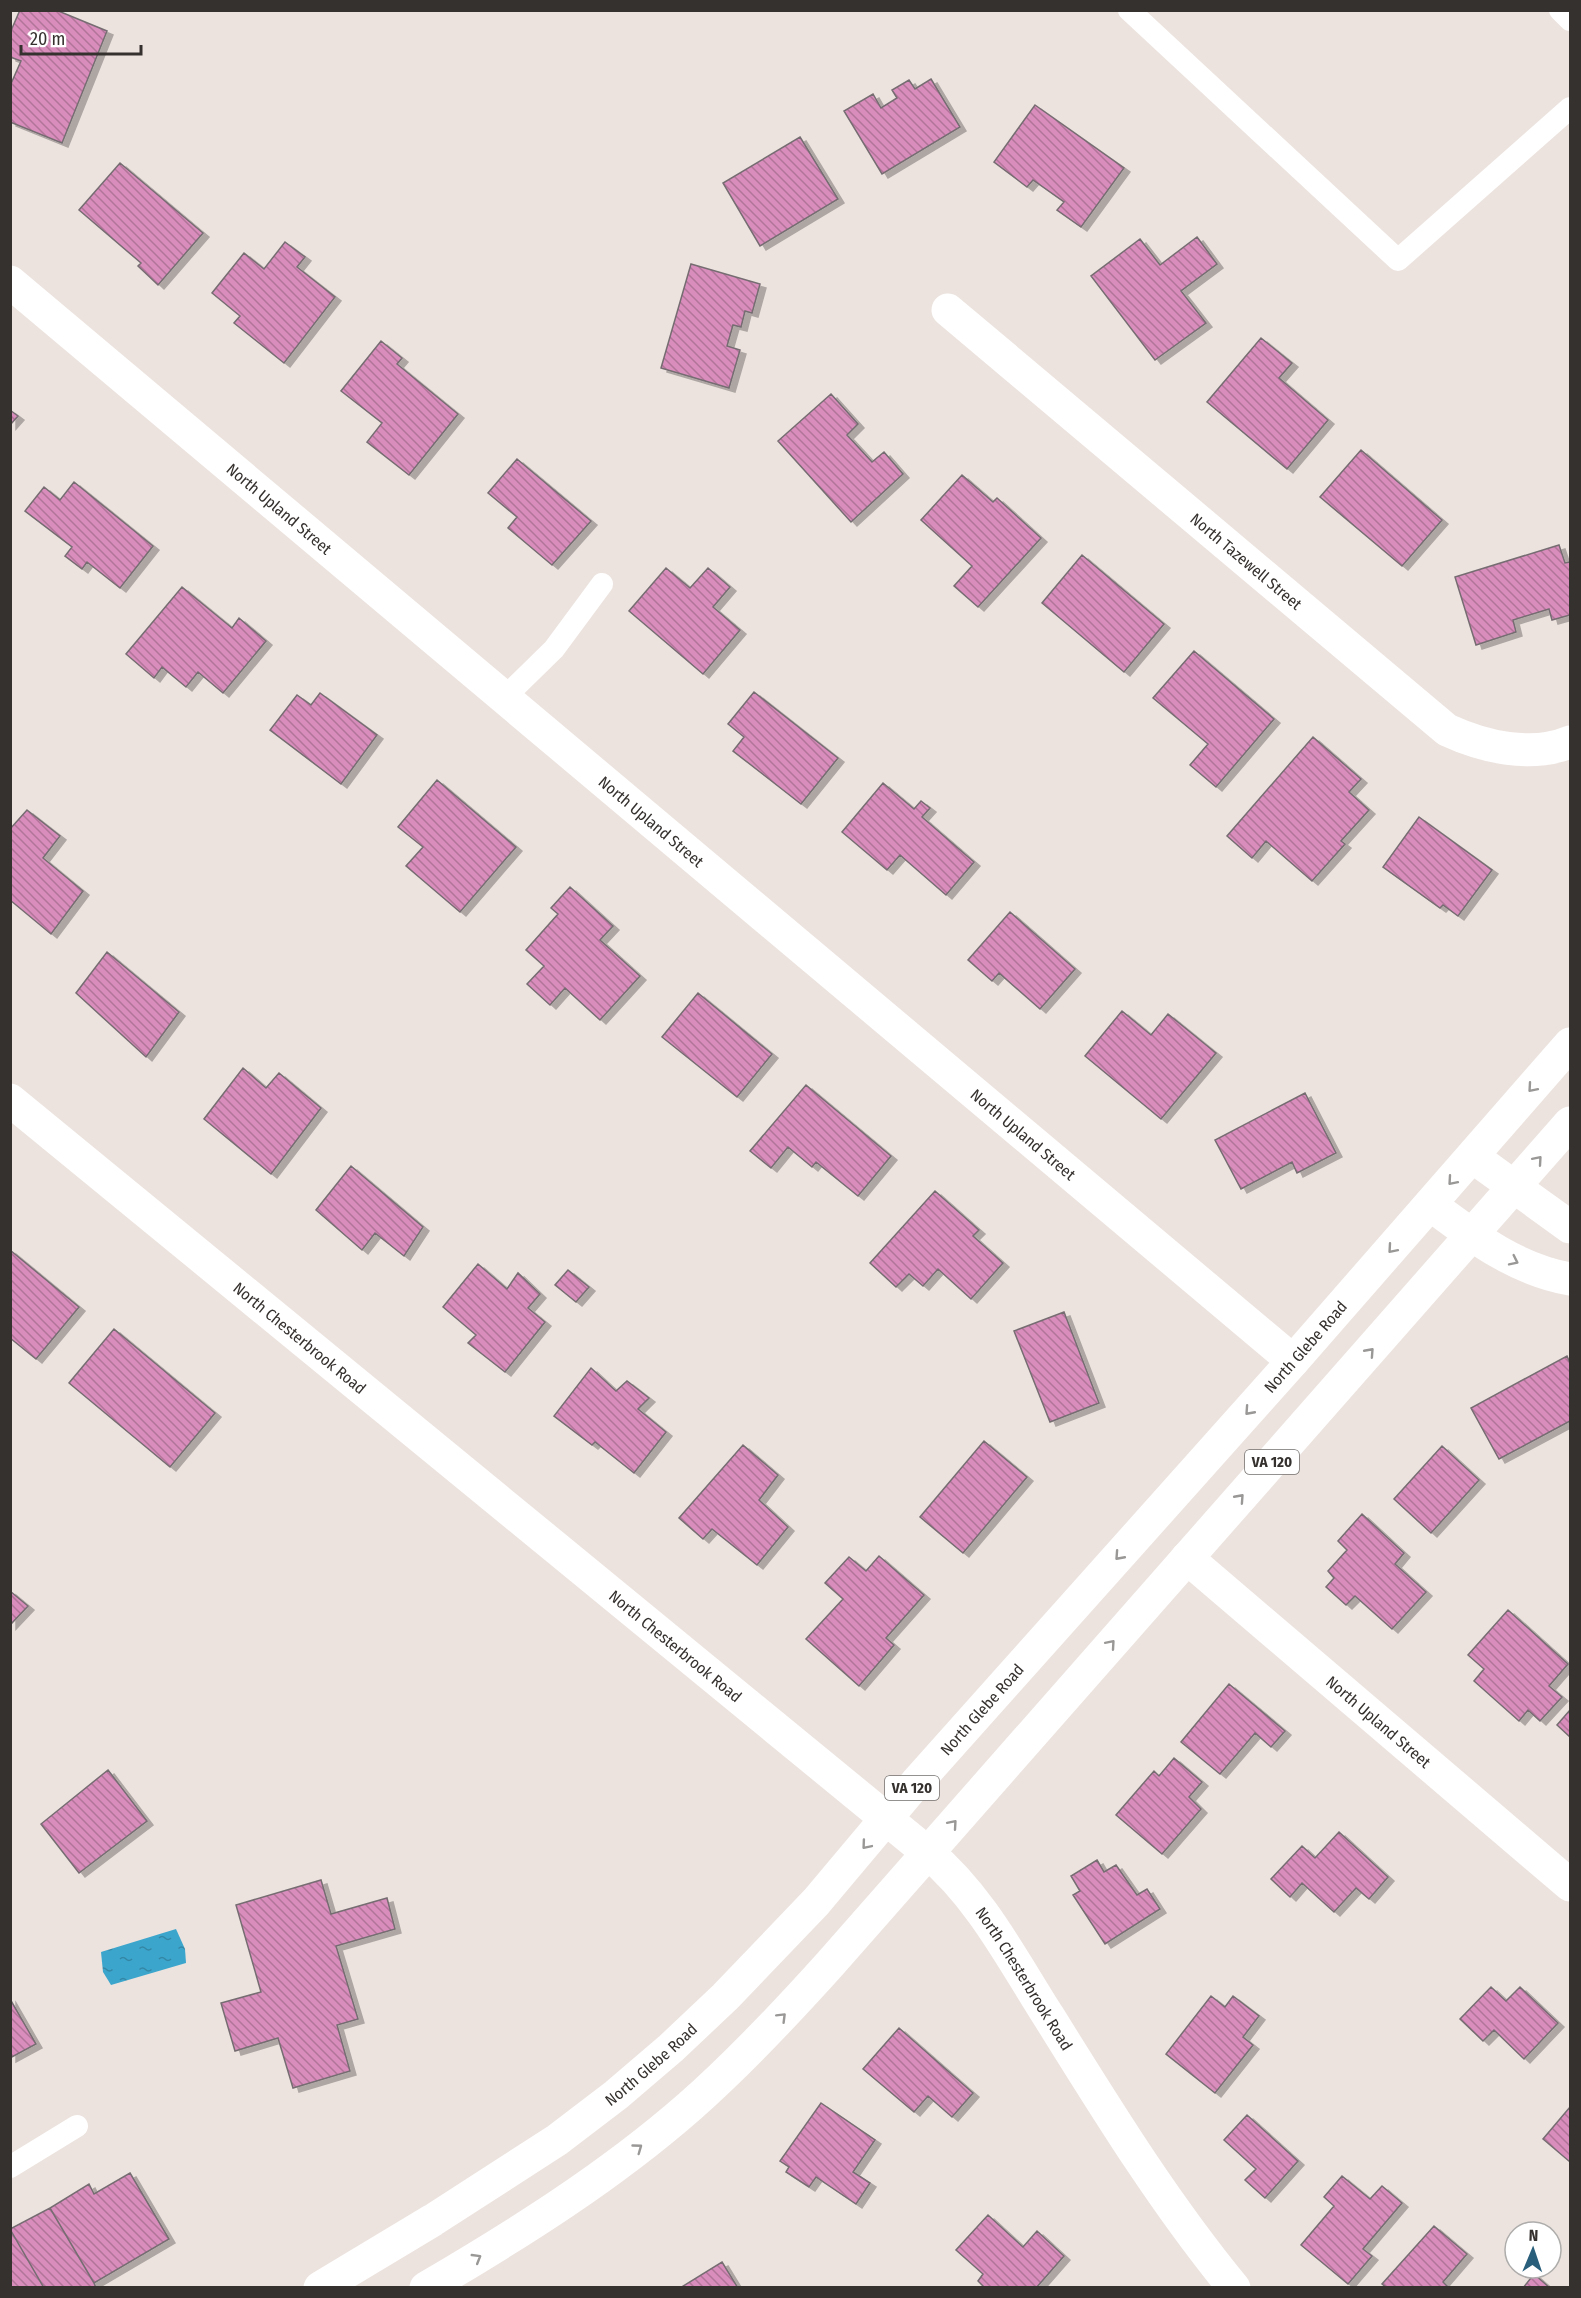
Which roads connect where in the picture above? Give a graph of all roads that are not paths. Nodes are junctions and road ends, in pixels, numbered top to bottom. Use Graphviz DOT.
graph roads {
  1 [pos="1129,10"];
  2 [pos="1560,10"];
  3 [pos="1570,20"];
  4 [pos="1570,108"];
  5 [pos="10,282"];
  6 [pos="948,309"];
  7 [pos="602,584"];
  8 [pos="504,698"];
  9 [pos="1570,742"];
  10 [pos="1570,1044"];
  11 [pos="10,1100"];
  12 [pos="1570,1123"];
  13 [pos="1473,1157"];
  14 [pos="1515,1186"];
  15 [pos="1431,1205"];
  16 [pos="1570,1227"];
  17 [pos="1472,1236"];
  18 [pos="1570,1279"];
  19 [pos="1293,1361"];
  20 [pos="1187,1558"];
  21 [pos="887,1820"];
  22 [pos="928,1853"];
  23 [pos="1570,1884"];
  24 [pos="77,2126"];
  25 [pos="10,2167"];
  26 [pos="324,2286"];
  27 [pos="426,2288"];
  28 [pos="1234,2288"];
  1 -- 4 [label="lane"];
  2 -- 3 [label="lane"];
  5 -- 8 [label="street, North Upland Street"];
  6 -- 9 [label="street, North Tazewell Street"];
  7 -- 8 [label="lane"];
  8 -- 19 [label="street, North Upland Street"];
  10 -- 13 [label="street, North Glebe Road / VA 120, one-way"];
  11 -- 21 [label="street, North Chesterbrook Road"];
  14 -- 12 [label="street, VA 120, one-way"];
  13 -- 14 [label="street"];
  13 -- 15 [label="street, North Glebe Road / VA 120, one-way"];
  14 -- 16 [label="street"];
  14 -- 17 [label="street, VA 120"];
  15 -- 17 [label="street"];
  15 -- 19 [label="street, North Glebe Road / VA 120, one-way"];
  17 -- 18 [label="street, one-way"];
  20 -- 17 [label="street, VA 120, one-way"];
  19 -- 21 [label="street, North Glebe Road / VA 120, one-way"];
  22 -- 20 [label="street, VA 120, one-way"];
  20 -- 23 [label="street, North Upland Street"];
  21 -- 22 [label="street, North Chesterbrook Road"];
  21 -- 26 [label="street, North Glebe Road / VA 120, one-way"];
  27 -- 22 [label="street, VA 120, one-way"];
  22 -- 28 [label="street, North Chesterbrook Road"];
  24 -- 25 [label="lane"];
}
